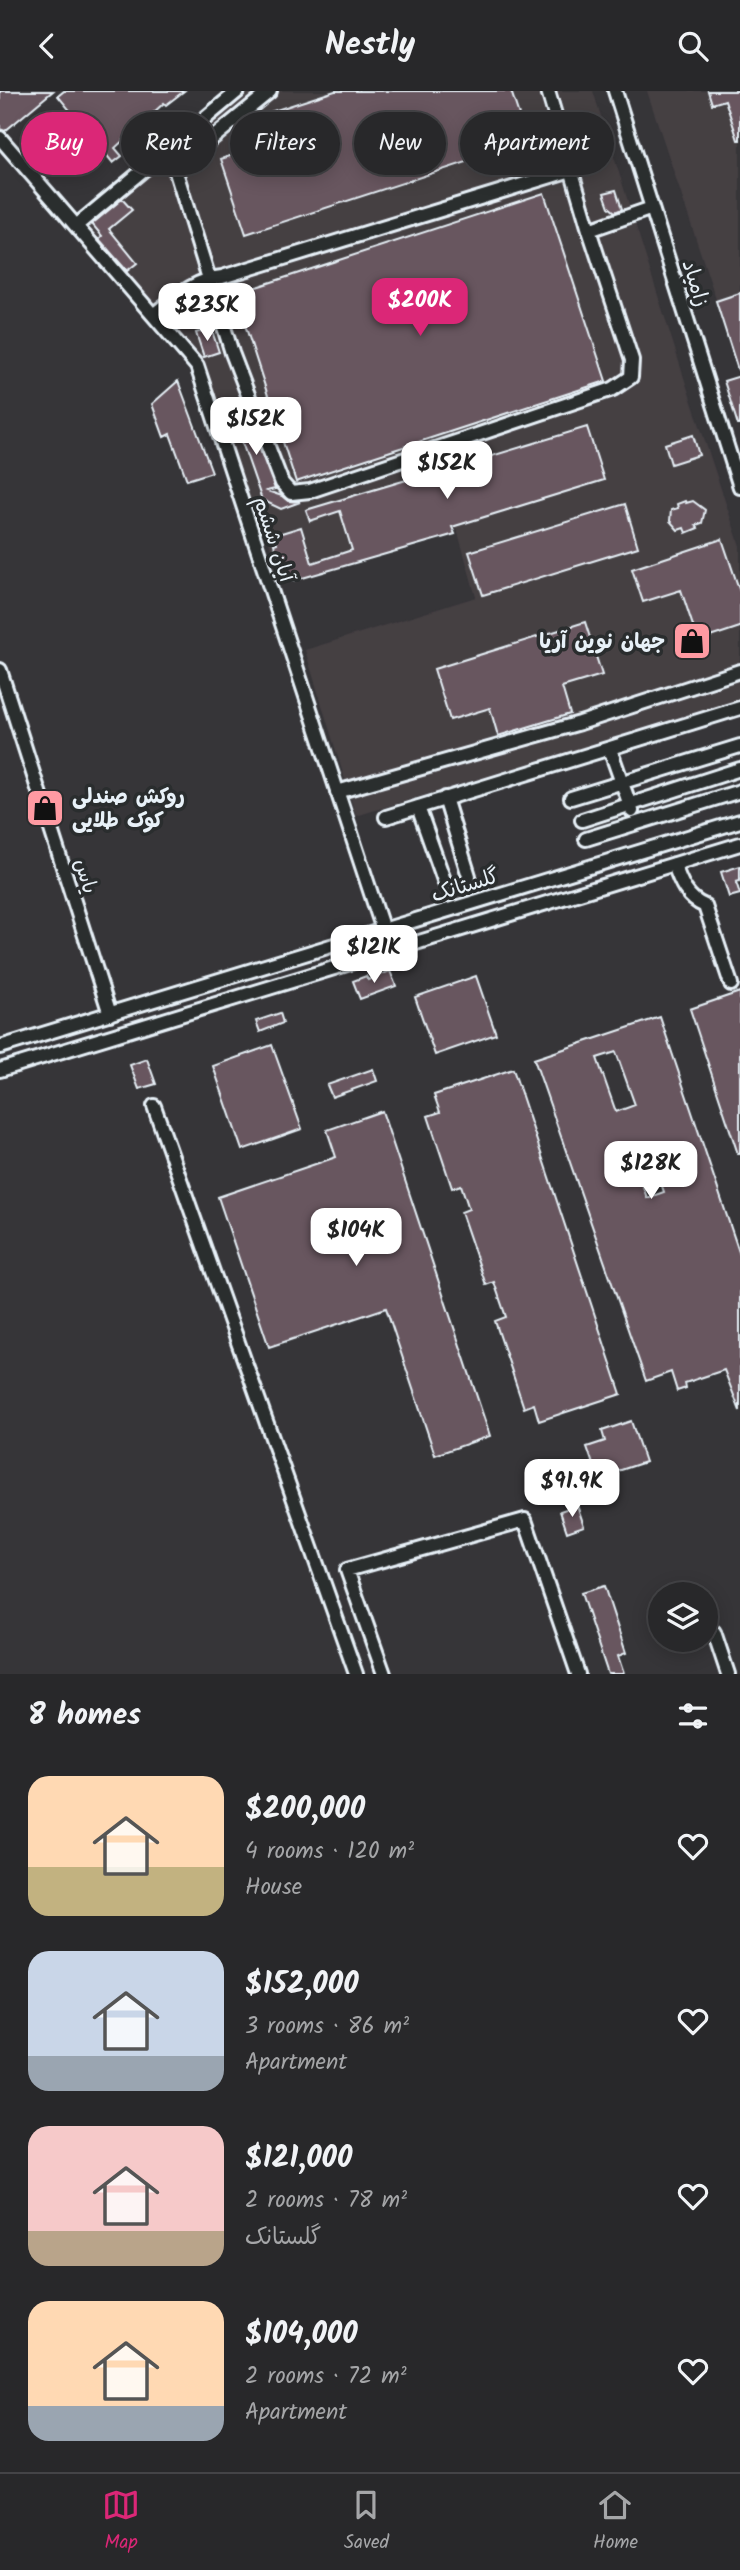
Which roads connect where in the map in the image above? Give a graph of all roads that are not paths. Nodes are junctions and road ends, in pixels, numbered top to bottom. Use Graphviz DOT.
graph roads {
  1 [pos="237,91"];
  2 [pos="270,91"];
  3 [pos="548,91"];
  4 [pos="615,91"];
  5 [pos="554,112"];
  6 [pos="0,138"];
  7 [pos="555,175"];
  8 [pos="572,175"];
  9 [pos="652,208"];
  10 [pos="76,226"];
  11 [pos="589,230"];
  12 [pos="210,278"];
  13 [pos="153,314"];
  14 [pos="740,487"];
  15 [pos="0,670"];
  16 [pos="740,671"];
  17 [pos="740,708"];
  18 [pos="740,746"];
  19 [pos="610,749"];
  20 [pos="740,769"];
  21 [pos="622,782"];
  22 [pos="740,791"];
  23 [pos="337,792"];
  24 [pos="445,798"];
  25 [pos="571,798"];
  26 [pos="630,805"];
  27 [pos="418,807"];
  28 [pos="386,817"];
  29 [pos="582,820"];
  30 [pos="740,821"];
  31 [pos="635,823"];
  32 [pos="586,839"];
  33 [pos="740,844"];
  34 [pos="674,864"];
  35 [pos="469,876"];
  36 [pos="445,883"];
  37 [pos="383,930"];
  38 [pos="731,984"];
  39 [pos="110,1014"];
  40 [pos="0,1047"];
  41 [pos="0,1070"];
  42 [pos="154,1106"];
  43 [pos="718,1644"];
  44 [pos="356,1674"];
  45 [pos="384,1674"];
  46 [pos="578,1674"];
  47 [pos="728,1674"];
  1 -- 10 [label="street"];
  2 -- 12 [label="street"];
  3 -- 5 [label="street"];
  4 -- 9 [label="street, زامیاد"];
  6 -- 10 [label="street, آبان ششم"];
  7 -- 12 [label="street"];
  8 -- 11 [label="street"];
  9 -- 11 [label="street"];
  9 -- 14 [label="street, زامیاد"];
  10 -- 13 [label="street, آبان ششم"];
  11 -- 12 [label="street"];
  12 -- 13 [label="street"];
  13 -- 23 [label="street, آبان ششم"];
  15 -- 39 [label="street, یاس"];
  16 -- 23 [label="street"];
  17 -- 19 [label="street"];
  18 -- 21 [label="street"];
  19 -- 21 [label="street"];
  19 -- 24 [label="street"];
  20 -- 26 [label="street"];
  21 -- 25 [label="street"];
  21 -- 26 [label="street"];
  22 -- 31 [label="street"];
  23 -- 37 [label="street, آبان ششم"];
  24 -- 27 [label="street"];
  24 -- 35 [label="street"];
  26 -- 29 [label="street"];
  26 -- 31 [label="street"];
  27 -- 28 [label="street"];
  27 -- 36 [label="street"];
  30 -- 37 [label="street, گلستانک"];
  31 -- 32 [label="street"];
  33 -- 34 [label="street, گلستانک"];
  34 -- 38 [label="street"];
  34 -- 41 [label="street, گلستانک"];
  37 -- 39 [label="street, گلستانک"];
  39 -- 40 [label="street, گلستانک"];
  42 -- 44 [label="street"];
  43 -- 47 [label="street"];
  45 -- 46 [label="street"];
}
